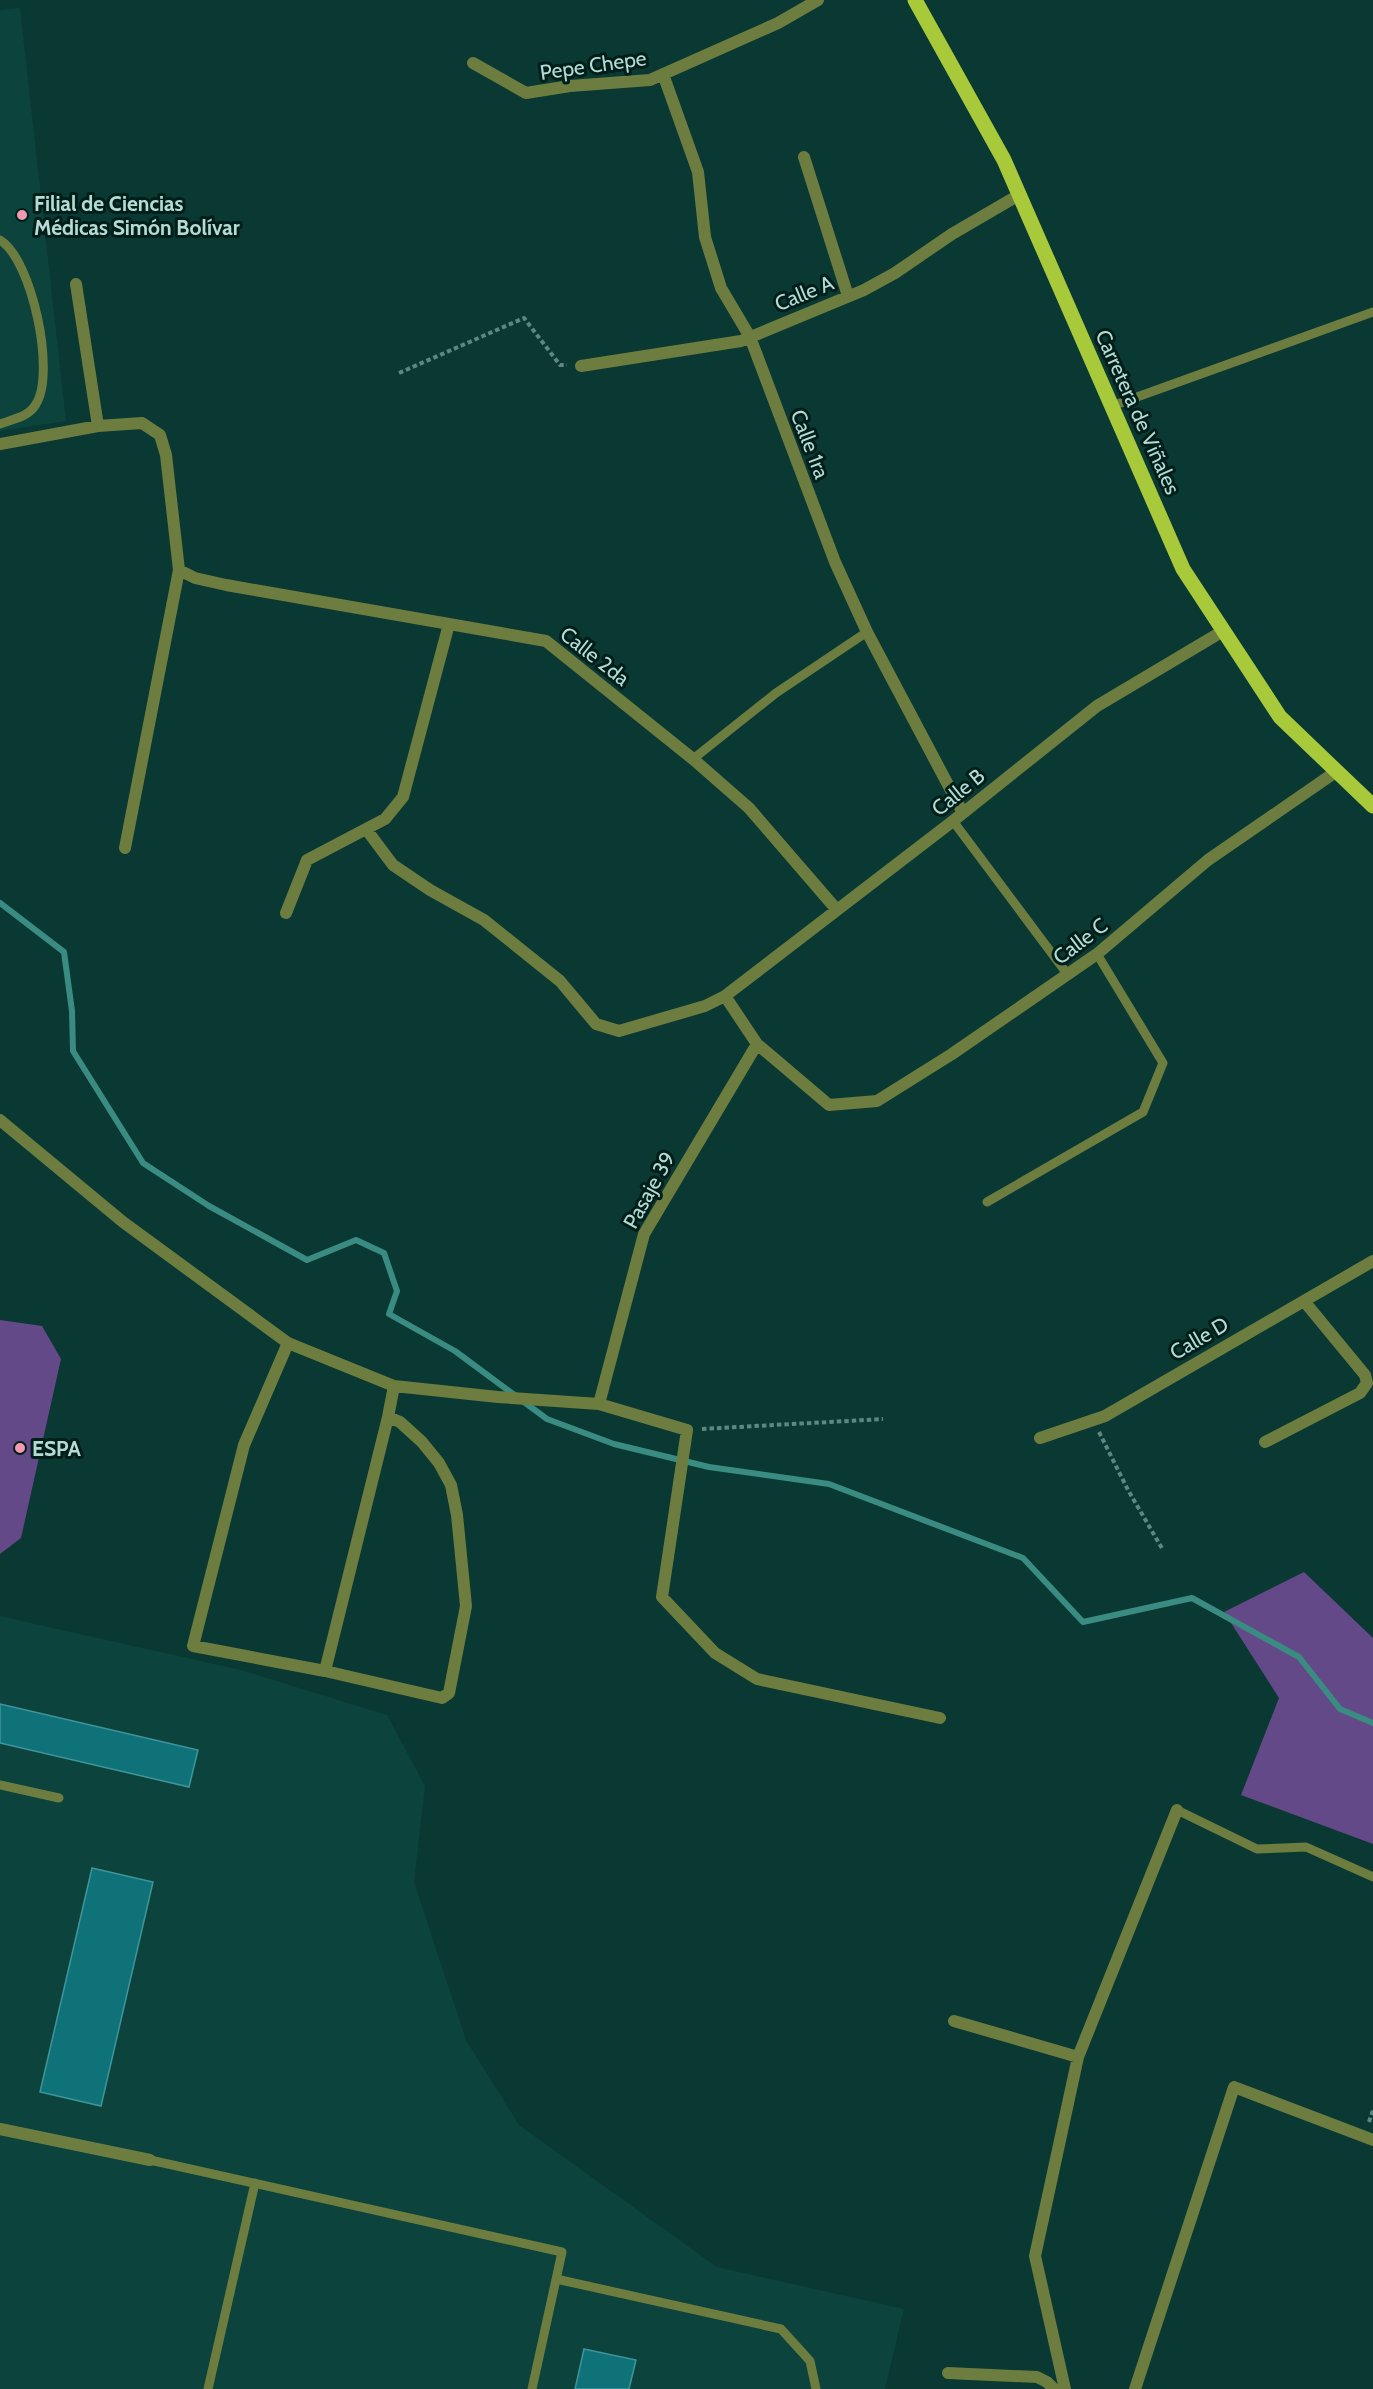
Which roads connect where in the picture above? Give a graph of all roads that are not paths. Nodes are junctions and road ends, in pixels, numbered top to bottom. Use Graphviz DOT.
graph roads {
  1 [pos="818,0"];
  2 [pos="915,0"];
  3 [pos="473,63"];
  4 [pos="663,74"];
  5 [pos="804,157"];
  6 [pos="1019,195"];
  7 [pos="0,240"];
  8 [pos="76,284"];
  9 [pos="848,296"];
  10 [pos="1373,312"];
  11 [pos="750,337"];
  12 [pos="581,366"];
  13 [pos="1112,406"];
  14 [pos="0,424"];
  15 [pos="98,426"];
  16 [pos="0,444"];
  17 [pos="180,570"];
  18 [pos="449,624"];
  19 [pos="1224,631"];
  20 [pos="867,632"];
  21 [pos="693,759"];
  22 [pos="1337,771"];
  23 [pos="1373,806"];
  24 [pos="958,817"];
  25 [pos="366,829"];
  26 [pos="125,849"];
  27 [pos="837,910"];
  28 [pos="286,913"];
  29 [pos="1097,954"];
  30 [pos="1068,975"];
  31 [pos="724,996"];
  32 [pos="757,1044"];
  33 [pos="0,1120"];
  34 [pos="987,1202"];
  35 [pos="1373,1261"];
  36 [pos="1304,1300"];
  37 [pos="288,1343"];
  38 [pos="394,1386"];
  39 [pos="599,1404"];
  40 [pos="388,1417"];
  41 [pos="1040,1438"];
  42 [pos="1265,1442"];
  43 [pos="325,1671"];
  44 [pos="940,1718"];
  45 [pos="0,1785"];
  46 [pos="59,1798"];
  47 [pos="1177,1810"];
  48 [pos="1373,1877"];
  49 [pos="954,2021"];
  50 [pos="1078,2057"];
  51 [pos="0,2129"];
  52 [pos="1373,2140"];
  53 [pos="150,2160"];
  54 [pos="255,2183"];
  55 [pos="556,2279"];
  56 [pos="948,2373"];
  57 [pos="208,2389"];
  58 [pos="532,2389"];
  59 [pos="816,2389"];
  60 [pos="1054,2389"];
  61 [pos="1065,2389"];
  62 [pos="1135,2389"];
  1 -- 4 [label="street, Pepe Chepe"];
  2 -- 6 [label="main road, Carretera de Viñales"];
  3 -- 4 [label="street, Pepe Chepe"];
  4 -- 11 [label="street, Calle 1ra"];
  5 -- 9 [label="street"];
  6 -- 9 [label="street, Calle A"];
  6 -- 13 [label="main road, Carretera de Viñales"];
  7 -- 14 [label="lane"];
  8 -- 15 [label="street"];
  9 -- 11 [label="street, Calle A"];
  10 -- 13 [label="lane"];
  11 -- 12 [label="street, Calle A"];
  11 -- 20 [label="street, Calle 1ra"];
  13 -- 19 [label="main road, Carretera de Viñales"];
  15 -- 16 [label="street"];
  15 -- 17 [label="street"];
  17 -- 18 [label="street, Calle 2da"];
  17 -- 26 [label="street"];
  18 -- 21 [label="street, Calle 2da"];
  18 -- 25 [label="street"];
  19 -- 22 [label="main road, Carretera de Viñales"];
  19 -- 24 [label="street, Calle B"];
  20 -- 21 [label="lane"];
  20 -- 24 [label="street, Calle 1ra"];
  21 -- 27 [label="street, Calle 2da"];
  22 -- 23 [label="main road, Carretera de Viñales"];
  22 -- 29 [label="street, Calle C"];
  24 -- 27 [label="street, Calle B"];
  24 -- 30 [label="lane"];
  25 -- 28 [label="street"];
  25 -- 31 [label="street, Calle B"];
  27 -- 31 [label="street, Calle B"];
  29 -- 30 [label="street, Calle C"];
  29 -- 34 [label="lane"];
  30 -- 32 [label="street, Calle C"];
  31 -- 32 [label="street"];
  32 -- 39 [label="street, Pasaje 39"];
  33 -- 37 [label="street"];
  35 -- 36 [label="street, Calle D"];
  36 -- 41 [label="street, Calle D"];
  36 -- 42 [label="street"];
  37 -- 38 [label="street"];
  37 -- 43 [label="street"];
  38 -- 39 [label="street"];
  38 -- 40 [label="street"];
  39 -- 44 [label="street"];
  40 -- 43 [label="street"];
  40 -- 43 [label="street"];
  45 -- 46 [label="lane"];
  47 -- 48 [label="lane"];
  47 -- 50 [label="street"];
  49 -- 50 [label="street"];
  50 -- 61 [label="street"];
  51 -- 53 [label="street"];
  52 -- 62 [label="street"];
  53 -- 54 [label="lane"];
  54 -- 55 [label="lane"];
  54 -- 57 [label="lane"];
  55 -- 58 [label="lane"];
  55 -- 59 [label="lane"];
  56 -- 60 [label="street"];
}
